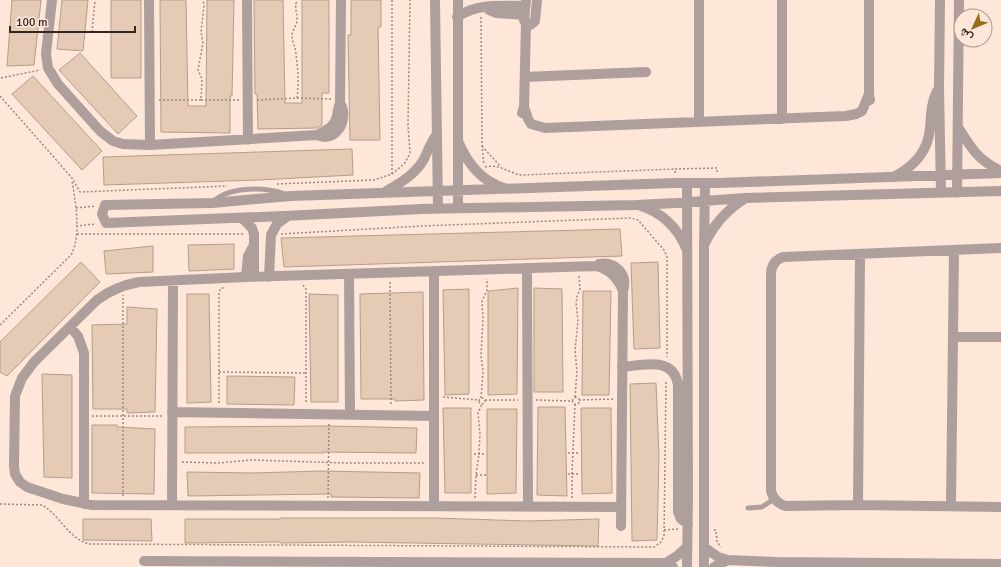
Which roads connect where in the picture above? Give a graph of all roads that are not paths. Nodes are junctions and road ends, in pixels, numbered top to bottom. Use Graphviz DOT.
graph roads {
  1 [pos="52,0"];
  2 [pos="149,0"];
  3 [pos="247,0"];
  4 [pos="341,0"];
  5 [pos="435,0"];
  6 [pos="458,0"];
  7 [pos="537,0"];
  8 [pos="699,0"];
  9 [pos="782,0"];
  10 [pos="869,0"];
  11 [pos="940,0"];
  12 [pos="959,0"];
  13 [pos="525,11"];
  14 [pos="457,17"];
  15 [pos="46,54"];
  16 [pos="646,72"];
  17 [pos="525,77"];
  18 [pos="58,84"];
  19 [pos="939,88"];
  20 [pos="782,119"];
  21 [pos="699,122"];
  22 [pos="958,127"];
  23 [pos="437,134"];
  24 [pos="457,138"];
  25 [pos="248,140"];
  26 [pos="150,145"];
  27 [pos="1001,172"];
  28 [pos="958,175"];
  29 [pos="941,176"];
  30 [pos="893,177"];
  31 [pos="687,183"];
  32 [pos="705,183"];
  33 [pos="510,189"];
  34 [pos="438,191"];
  35 [pos="457,191"];
  36 [pos="1001,191"];
  37 [pos="383,193"];
  38 [pos="941,193"];
  39 [pos="957,193"];
  40 [pos="745,198"];
  41 [pos="704,201"];
  42 [pos="687,202"];
  43 [pos="636,205"];
  44 [pos="438,208"];
  45 [pos="458,208"];
  46 [pos="288,216"];
  47 [pos="242,218"];
  48 [pos="271,234"];
  49 [pos="255,239"];
  50 [pos="704,247"];
  51 [pos="1001,248"];
  52 [pos="954,250"];
  53 [pos="688,252"];
  54 [pos="860,254"];
  55 [pos="527,268"];
  56 [pos="434,272"];
  57 [pos="349,274"];
  58 [pos="250,277"];
  59 [pos="269,277"];
  60 [pos="173,281"];
  61 [pos="70,327"];
  62 [pos="953,337"];
  63 [pos="1001,337"];
  64 [pos="622,367"];
  65 [pos="172,414"];
  66 [pos="350,415"];
  67 [pos="434,416"];
  68 [pos="774,499"];
  69 [pos="84,504"];
  70 [pos="172,505"];
  71 [pos="858,505"];
  72 [pos="434,506"];
  73 [pos="528,506"];
  74 [pos="951,506"];
  75 [pos="621,507"];
  76 [pos="1001,507"];
  77 [pos="748,508"];
  78 [pos="621,526"];
  79 [pos="688,527"];
  80 [pos="687,547"];
  81 [pos="704,548"];
  82 [pos="728,560"];
  83 [pos="144,561"];
  84 [pos="179,564"];
  85 [pos="245,564"];
  86 [pos="1001,564"];
  87 [pos="669,565"];
  88 [pos="687,567"];
  89 [pos="704,567"];
  90 [pos="714,567"];
  1 -- 15 [label="street"];
  2 -- 26 [label="street"];
  3 -- 25 [label="street"];
  4 -- 25 [label="street"];
  5 -- 23 [label="street"];
  6 -- 14 [label="street"];
  7 -- 13 [label="street"];
  8 -- 21 [label="street"];
  9 -- 20 [label="street"];
  10 -- 20 [label="street"];
  11 -- 19 [label="street"];
  12 -- 22 [label="street"];
  13 -- 14 [label="street"];
  13 -- 17 [label="street"];
  14 -- 24 [label="street"];
  15 -- 18 [label="street"];
  15 -- 18 [label="street"];
  16 -- 17 [label="street"];
  17 -- 21 [label="street"];
  18 -- 26 [label="street"];
  19 -- 29 [label="street"];
  19 -- 30 [label="street"];
  20 -- 21 [label="street"];
  22 -- 27 [label="street"];
  22 -- 28 [label="street"];
  23 -- 34 [label="street"];
  23 -- 37 [label="street"];
  24 -- 33 [label="street"];
  24 -- 35 [label="street"];
  25 -- 26 [label="street"];
  27 -- 28 [label="street"];
  28 -- 29 [label="street"];
  28 -- 39 [label="street"];
  29 -- 30 [label="street"];
  29 -- 38 [label="street"];
  30 -- 32 [label="street"];
  31 -- 32 [label="street"];
  31 -- 33 [label="street"];
  31 -- 42 [label="street"];
  32 -- 41 [label="street"];
  33 -- 35 [label="street"];
  34 -- 35 [label="street"];
  34 -- 37 [label="street"];
  34 -- 44 [label="street"];
  35 -- 45 [label="street"];
  36 -- 39 [label="street"];
  37 -- 47 [label="street"];
  38 -- 39 [label="street"];
  38 -- 40 [label="street"];
  40 -- 41 [label="street"];
  40 -- 50 [label="street"];
  41 -- 42 [label="street"];
  41 -- 50 [label="street"];
  42 -- 43 [label="street"];
  42 -- 53 [label="street"];
  43 -- 45 [label="street"];
  43 -- 53 [label="street"];
  44 -- 45 [label="street"];
  44 -- 46 [label="street"];
  46 -- 47 [label="street"];
  46 -- 48 [label="street"];
  47 -- 49 [label="street"];
  48 -- 49 [label="street"];
  48 -- 59 [label="street"];
  49 -- 58 [label="street"];
  50 -- 81 [label="street"];
  51 -- 52 [label="street"];
  52 -- 54 [label="street"];
  52 -- 62 [label="street"];
  53 -- 79 [label="street"];
  54 -- 68 [label="street"];
  54 -- 71 [label="street"];
  55 -- 56 [label="street"];
  55 -- 64 [label="street"];
  55 -- 73 [label="street"];
  56 -- 57 [label="street"];
  56 -- 67 [label="street"];
  57 -- 59 [label="street"];
  57 -- 66 [label="street"];
  58 -- 59 [label="street"];
  58 -- 60 [label="street"];
  60 -- 61 [label="street"];
  60 -- 65 [label="street"];
  61 -- 69 [label="street"];
  61 -- 69 [label="street"];
  62 -- 63 [label="street"];
  62 -- 74 [label="street"];
  64 -- 75 [label="street"];
  64 -- 79 [label="street"];
  65 -- 66 [label="street"];
  65 -- 70 [label="street"];
  66 -- 67 [label="street"];
  67 -- 72 [label="street"];
  68 -- 71 [label="street"];
  68 -- 77 [label="lane"];
  69 -- 70 [label="street"];
  70 -- 72 [label="street"];
  71 -- 74 [label="street"];
  72 -- 73 [label="street"];
  73 -- 75 [label="street"];
  74 -- 76 [label="street"];
  75 -- 78 [label="street"];
  79 -- 80 [label="street"];
  80 -- 87 [label="street"];
  80 -- 88 [label="street"];
  81 -- 82 [label="street"];
  81 -- 89 [label="street"];
  82 -- 86 [label="street"];
  82 -- 90 [label="street"];
  83 -- 84 [label="street"];
  84 -- 85 [label="street"];
  85 -- 87 [label="street"];
}
